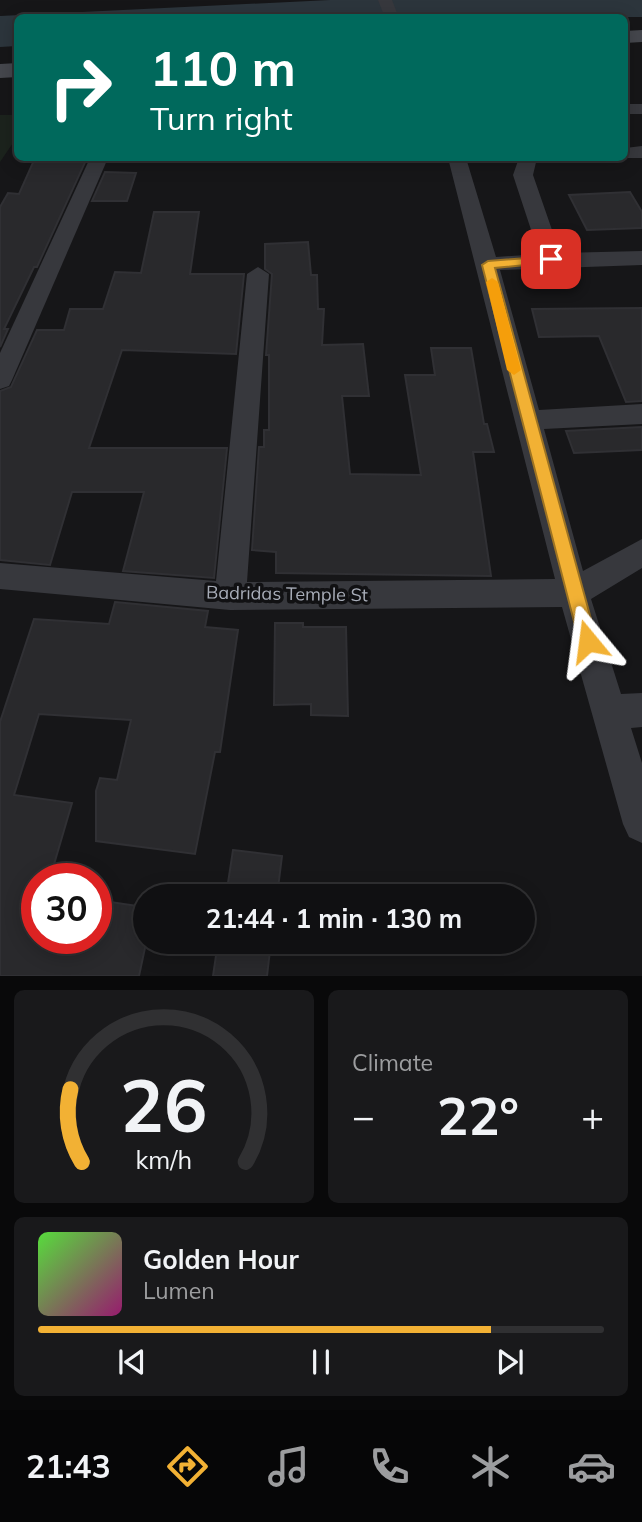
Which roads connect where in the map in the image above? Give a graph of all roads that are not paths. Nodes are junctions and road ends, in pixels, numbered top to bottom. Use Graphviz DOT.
graph roads {
  1 [pos="98,161"];
  2 [pos="458,161"];
  3 [pos="527,161"];
  4 [pos="642,258"];
  5 [pos="551,259"];
  6 [pos="487,260"];
  7 [pos="258,274"];
  8 [pos="0,380"];
  9 [pos="642,414"];
  10 [pos="527,420"];
  11 [pos="642,552"];
  12 [pos="0,576"];
  13 [pos="574,593"];
  14 [pos="230,596"];
  15 [pos="626,711"];
  16 [pos="642,824"];
  1 -- 8 [label="street"];
  2 -- 6 [label="street"];
  3 -- 5 [label="street"];
  4 -- 5 [label="street"];
  5 -- 6 [label="street"];
  6 -- 10 [label="street"];
  7 -- 14 [label="street"];
  9 -- 10 [label="street"];
  10 -- 13 [label="street"];
  11 -- 13 [label="street"];
  12 -- 14 [label="street, Badridas Temple St"];
  13 -- 14 [label="street, Badridas Temple St"];
  13 -- 15 [label="street"];
  15 -- 16 [label="street"];
}
